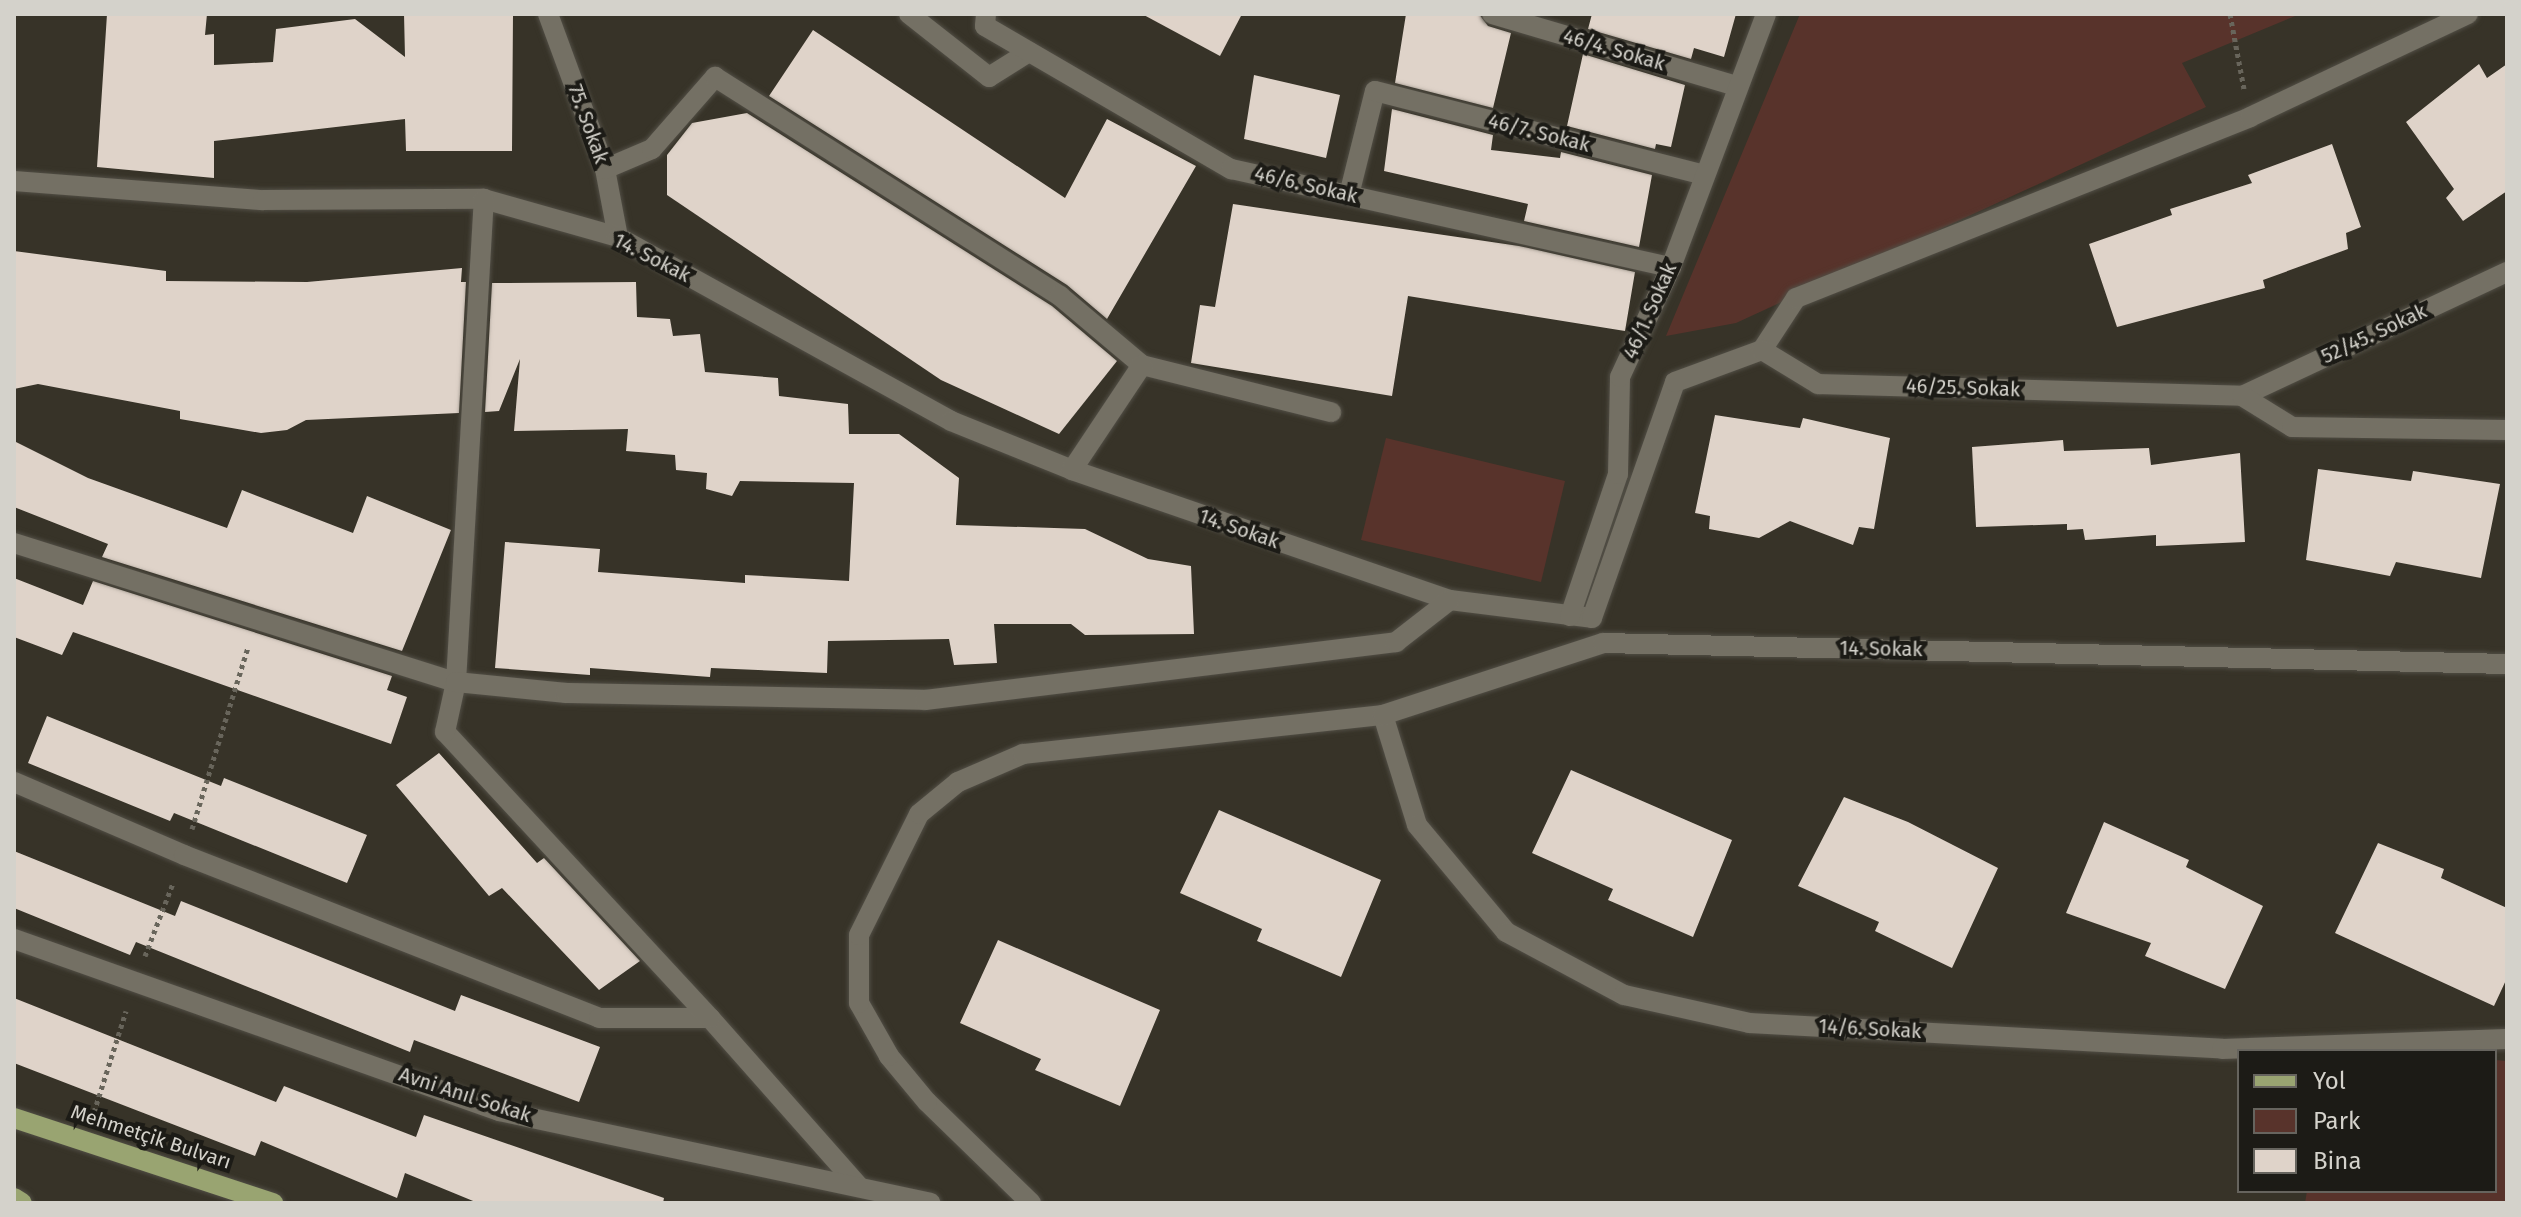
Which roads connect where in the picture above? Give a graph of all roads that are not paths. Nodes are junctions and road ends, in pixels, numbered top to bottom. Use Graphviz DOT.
graph roads {
  1 [pos="548,14"];
  2 [pos="909,14"];
  3 [pos="986,14"];
  4 [pos="1492,14"];
  5 [pos="1766,14"];
  6 [pos="2468,14"];
  7 [pos="1029,52"];
  8 [pos="1736,86"];
  9 [pos="605,169"];
  10 [pos="1704,175"];
  11 [pos="14,181"];
  12 [pos="1349,195"];
  13 [pos="484,199"];
  14 [pos="618,237"];
  15 [pos="1671,267"];
  16 [pos="2507,272"];
  17 [pos="1762,350"];
  18 [pos="1142,365"];
  19 [pos="2242,396"];
  20 [pos="1331,412"];
  21 [pos="2507,430"];
  22 [pos="1072,470"];
  23 [pos="14,543"];
  24 [pos="1450,600"];
  25 [pos="1570,616"];
  26 [pos="1592,618"];
  27 [pos="1603,643"];
  28 [pos="2507,664"];
  29 [pos="456,682"];
  30 [pos="1383,715"];
  31 [pos="14,782"];
  32 [pos="14,939"];
  33 [pos="710,1018"];
  34 [pos="2507,1039"];
  35 [pos="14,1118"];
  36 [pos="858,1185"];
  37 [pos="14,1198"];
  38 [pos="22,1203"];
  39 [pos="273,1203"];
  40 [pos="930,1203"];
  41 [pos="1031,1203"];
  1 -- 9 [label="street, 75. Sokak"];
  2 -- 7 [label="street"];
  3 -- 7 [label="street, 46/6. Sokak"];
  4 -- 8 [label="street, 46/4. Sokak"];
  5 -- 8 [label="street, 46/1. Sokak"];
  6 -- 17 [label="street"];
  7 -- 12 [label="street, 46/6. Sokak"];
  8 -- 10 [label="street, 46/1. Sokak"];
  9 -- 14 [label="street, 75. Sokak"];
  9 -- 18 [label="street"];
  10 -- 12 [label="street, 46/7. Sokak"];
  10 -- 15 [label="street, 46/1. Sokak"];
  11 -- 13 [label="street, 14. Sokak"];
  12 -- 15 [label="street, 46/6. Sokak"];
  13 -- 14 [label="street, 14. Sokak"];
  13 -- 29 [label="street"];
  14 -- 22 [label="street, 14. Sokak"];
  15 -- 25 [label="street, 46/1. Sokak"];
  16 -- 19 [label="street, 52/45. Sokak"];
  17 -- 19 [label="street, 46/25. Sokak"];
  17 -- 26 [label="street"];
  18 -- 20 [label="street"];
  18 -- 22 [label="street"];
  19 -- 21 [label="street"];
  22 -- 24 [label="street, 14. Sokak"];
  23 -- 29 [label="street"];
  24 -- 25 [label="street, 14. Sokak"];
  24 -- 29 [label="street"];
  25 -- 26 [label="street, 14. Sokak"];
  26 -- 27 [label="street"];
  27 -- 28 [label="street, 14. Sokak"];
  27 -- 30 [label="street, 14. Sokak"];
  29 -- 33 [label="street"];
  30 -- 34 [label="street, 14/6. Sokak"];
  30 -- 41 [label="street, 14. Sokak"];
  31 -- 33 [label="street"];
  32 -- 36 [label="street, Avni Anıl Sokak"];
  33 -- 36 [label="street"];
  35 -- 39 [label="main road, Mehmetçik Bulvarı"];
  36 -- 40 [label="street, Avni Anıl Sokak"];
  37 -- 38 [label="main road"];
}
